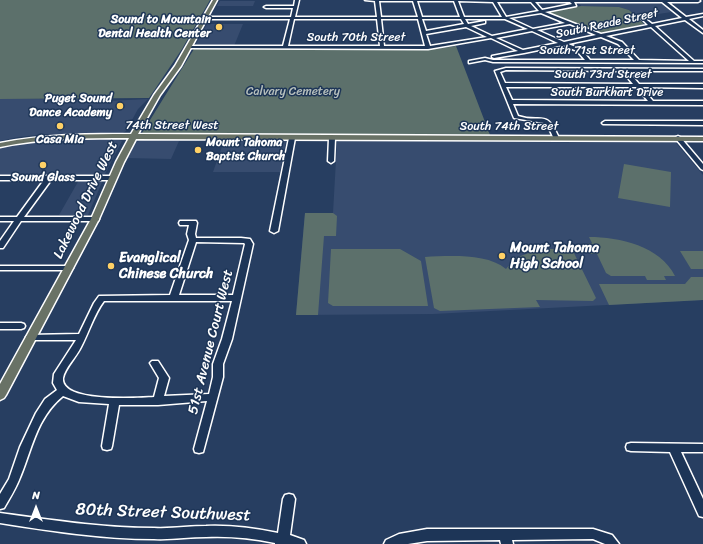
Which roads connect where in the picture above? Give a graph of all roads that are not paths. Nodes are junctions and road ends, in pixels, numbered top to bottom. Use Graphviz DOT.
graph roads {
  1 [pos="215,0"];
  2 [pos="269,0"];
  3 [pos="297,0"];
  4 [pos="367,0"];
  5 [pos="377,0"];
  6 [pos="415,0"];
  7 [pos="455,0"];
  8 [pos="494,0"];
  9 [pos="532,0"];
  10 [pos="572,0"];
  11 [pos="610,0"];
  12 [pos="650,0"];
  13 [pos="662,1"];
  14 [pos="678,1"];
  15 [pos="700,1"];
  16 [pos="668,4"];
  17 [pos="295,7"];
  18 [pos="542,12"];
  19 [pos="703,15"];
  20 [pos="205,18"];
  21 [pos="292,18"];
  22 [pos="379,18"];
  23 [pos="420,18"];
  24 [pos="463,18"];
  25 [pos="505,18"];
  26 [pos="643,18"];
  27 [pos="686,18"];
  28 [pos="571,23"];
  29 [pos="466,25"];
  30 [pos="652,25"];
  31 [pos="533,30"];
  32 [pos="703,32"];
  33 [pos="424,33"];
  34 [pos="602,36"];
  35 [pos="493,38"];
  36 [pos="563,44"];
  37 [pos="189,47"];
  38 [pos="285,47"];
  39 [pos="382,48"];
  40 [pos="428,48"];
  41 [pos="522,52"];
  42 [pos="485,59"];
  43 [pos="539,61"];
  44 [pos="588,61"];
  45 [pos="637,61"];
  46 [pos="471,62"];
  47 [pos="693,62"];
  48 [pos="703,62"];
  49 [pos="544,70"];
  50 [pos="624,70"];
  51 [pos="703,70"];
  52 [pos="502,85"];
  53 [pos="637,86"];
  54 [pos="703,86"];
  55 [pos="510,102"];
  56 [pos="652,103"];
  57 [pos="703,103"];
  58 [pos="604,123"];
  59 [pos="703,124"];
  60 [pos="133,137"];
  61 [pos="292,138"];
  62 [pos="316,138"];
  63 [pos="332,138"];
  64 [pos="556,138"];
  65 [pos="678,138"];
  66 [pos="703,139"];
  67 [pos="0,145"];
  68 [pos="331,161"];
  69 [pos="703,168"];
  70 [pos="0,178"];
  71 [pos="48,178"];
  72 [pos="113,178"];
  73 [pos="0,219"];
  74 [pos="19,219"];
  75 [pos="95,219"];
  76 [pos="183,224"];
  77 [pos="274,231"];
  78 [pos="193,240"];
  79 [pos="0,246"];
  80 [pos="0,268"];
  81 [pos="69,268"];
  82 [pos="174,297"];
  83 [pos="236,298"];
  84 [pos="0,326"];
  85 [pos="21,326"];
  86 [pos="31,337"];
  87 [pos="82,337"];
  88 [pos="155,362"];
  89 [pos="64,391"];
  90 [pos="0,395"];
  91 [pos="213,397"];
  92 [pos="158,401"];
  93 [pos="114,402"];
  94 [pos="107,446"];
  95 [pos="631,447"];
  96 [pos="673,447"];
  97 [pos="703,448"];
  98 [pos="199,449"];
  99 [pos="290,499"];
  100 [pos="0,504"];
  101 [pos="703,512"];
  102 [pos="0,518"];
  103 [pos="506,539"];
  104 [pos="282,541"];
  105 [pos="610,542"];
  106 [pos="300,544"];
  107 [pos="390,544"];
  1 -- 20 [label="main road, Lakewood Drive West"];
  2 -- 17 [label="street"];
  3 -- 17 [label="street"];
  4 -- 5 [label="street"];
  5 -- 6 [label="street"];
  5 -- 22 [label="street"];
  6 -- 7 [label="street"];
  6 -- 23 [label="street"];
  7 -- 8 [label="street"];
  7 -- 24 [label="street"];
  8 -- 9 [label="street"];
  8 -- 25 [label="street"];
  9 -- 10 [label="street"];
  9 -- 18 [label="street"];
  10 -- 11 [label="street"];
  10 -- 18 [label="street"];
  11 -- 12 [label="street"];
  12 -- 13 [label="street"];
  13 -- 14 [label="street"];
  13 -- 15 [label="street"];
  13 -- 16 [label="street"];
  14 -- 16 [label="street"];
  16 -- 27 [label="street"];
  17 -- 21 [label="street"];
  18 -- 25 [label="street"];
  18 -- 28 [label="street"];
  19 -- 27 [label="street, South Reade Street"];
  20 -- 21 [label="street"];
  20 -- 37 [label="main road, Lakewood Drive West"];
  21 -- 22 [label="street"];
  21 -- 38 [label="street"];
  22 -- 23 [label="street"];
  22 -- 39 [label="street"];
  23 -- 24 [label="street"];
  23 -- 33 [label="street"];
  24 -- 25 [label="street"];
  24 -- 29 [label="street"];
  25 -- 29 [label="street"];
  25 -- 31 [label="street"];
  26 -- 30 [label="street"];
  27 -- 30 [label="street, South Reade Street"];
  27 -- 32 [label="street"];
  28 -- 31 [label="street, South 70th Street"];
  28 -- 34 [label="street"];
  29 -- 33 [label="street"];
  29 -- 35 [label="street"];
  30 -- 34 [label="street, South Reade Street"];
  30 -- 47 [label="street"];
  31 -- 35 [label="street, South 70th Street"];
  31 -- 36 [label="street"];
  33 -- 40 [label="street"];
  34 -- 36 [label="street, South Reade Street"];
  34 -- 45 [label="street"];
  35 -- 40 [label="street, South 70th Street"];
  35 -- 41 [label="street"];
  36 -- 41 [label="street, South Reade Street"];
  36 -- 44 [label="street"];
  37 -- 38 [label="street, South 70th Street"];
  37 -- 60 [label="main road, Lakewood Drive West"];
  38 -- 39 [label="street, South 70th Street"];
  39 -- 40 [label="street, South 70th Street"];
  41 -- 42 [label="street, South Reade Street"];
  41 -- 43 [label="street"];
  42 -- 43 [label="street, South 71st Street"];
  42 -- 46 [label="street, South 71st Street"];
  43 -- 44 [label="street, South 71st Street"];
  43 -- 49 [label="street"];
  44 -- 45 [label="street, South 71st Street"];
  45 -- 47 [label="street, South 71st Street"];
  47 -- 48 [label="street, South 71st Street"];
  47 -- 51 [label="street"];
  49 -- 50 [label="street"];
  49 -- 52 [label="street"];
  50 -- 51 [label="street"];
  50 -- 53 [label="street"];
  52 -- 53 [label="street, South 73rd Street"];
  52 -- 55 [label="street"];
  53 -- 54 [label="street, South 73rd Street"];
  53 -- 56 [label="street"];
  55 -- 56 [label="street, South Burkhart Drive"];
  55 -- 64 [label="street"];
  56 -- 57 [label="street, South Burkhart Drive"];
  58 -- 59 [label="street"];
  60 -- 61 [label="main road, 74th Street West"];
  60 -- 67 [label="main road, 74th Street West"];
  60 -- 72 [label="main road, Lakewood Drive West"];
  61 -- 62 [label="main road, 74th Street West"];
  61 -- 77 [label="street"];
  62 -- 63 [label="main road, South 74th Street"];
  63 -- 64 [label="main road, South 74th Street"];
  63 -- 68 [label="street"];
  64 -- 65 [label="main road, South 74th Street"];
  65 -- 66 [label="main road, South 74th Street"];
  65 -- 69 [label="street"];
  70 -- 71 [label="street"];
  71 -- 72 [label="street"];
  71 -- 74 [label="street"];
  72 -- 75 [label="main road, Lakewood Drive West"];
  73 -- 74 [label="street"];
  74 -- 75 [label="street"];
  74 -- 79 [label="street"];
  75 -- 81 [label="main road, Lakewood Drive West"];
  76 -- 78 [label="street"];
  78 -- 82 [label="street"];
  78 -- 83 [label="street, 51st Avenue Court West"];
  80 -- 81 [label="street"];
  81 -- 86 [label="main road, Lakewood Drive West"];
  82 -- 83 [label="street"];
  82 -- 87 [label="street"];
  83 -- 91 [label="street, 51st Avenue Court West"];
  84 -- 85 [label="street"];
  86 -- 87 [label="street"];
  86 -- 90 [label="main road, Lakewood Drive West"];
  87 -- 89 [label="street"];
  88 -- 92 [label="street"];
  89 -- 93 [label="street"];
  89 -- 100 [label="street"];
  91 -- 92 [label="street"];
  91 -- 98 [label="street, 51st Avenue Court West"];
  92 -- 93 [label="street"];
  93 -- 94 [label="street"];
  95 -- 96 [label="street"];
  96 -- 97 [label="street"];
  96 -- 101 [label="street"];
  99 -- 104 [label="street"];
  102 -- 104 [label="street, 80th Street Southwest"];
  103 -- 105 [label="street"];
  103 -- 107 [label="street"];
  104 -- 106 [label="street, 80th Street Southwest"];
}
